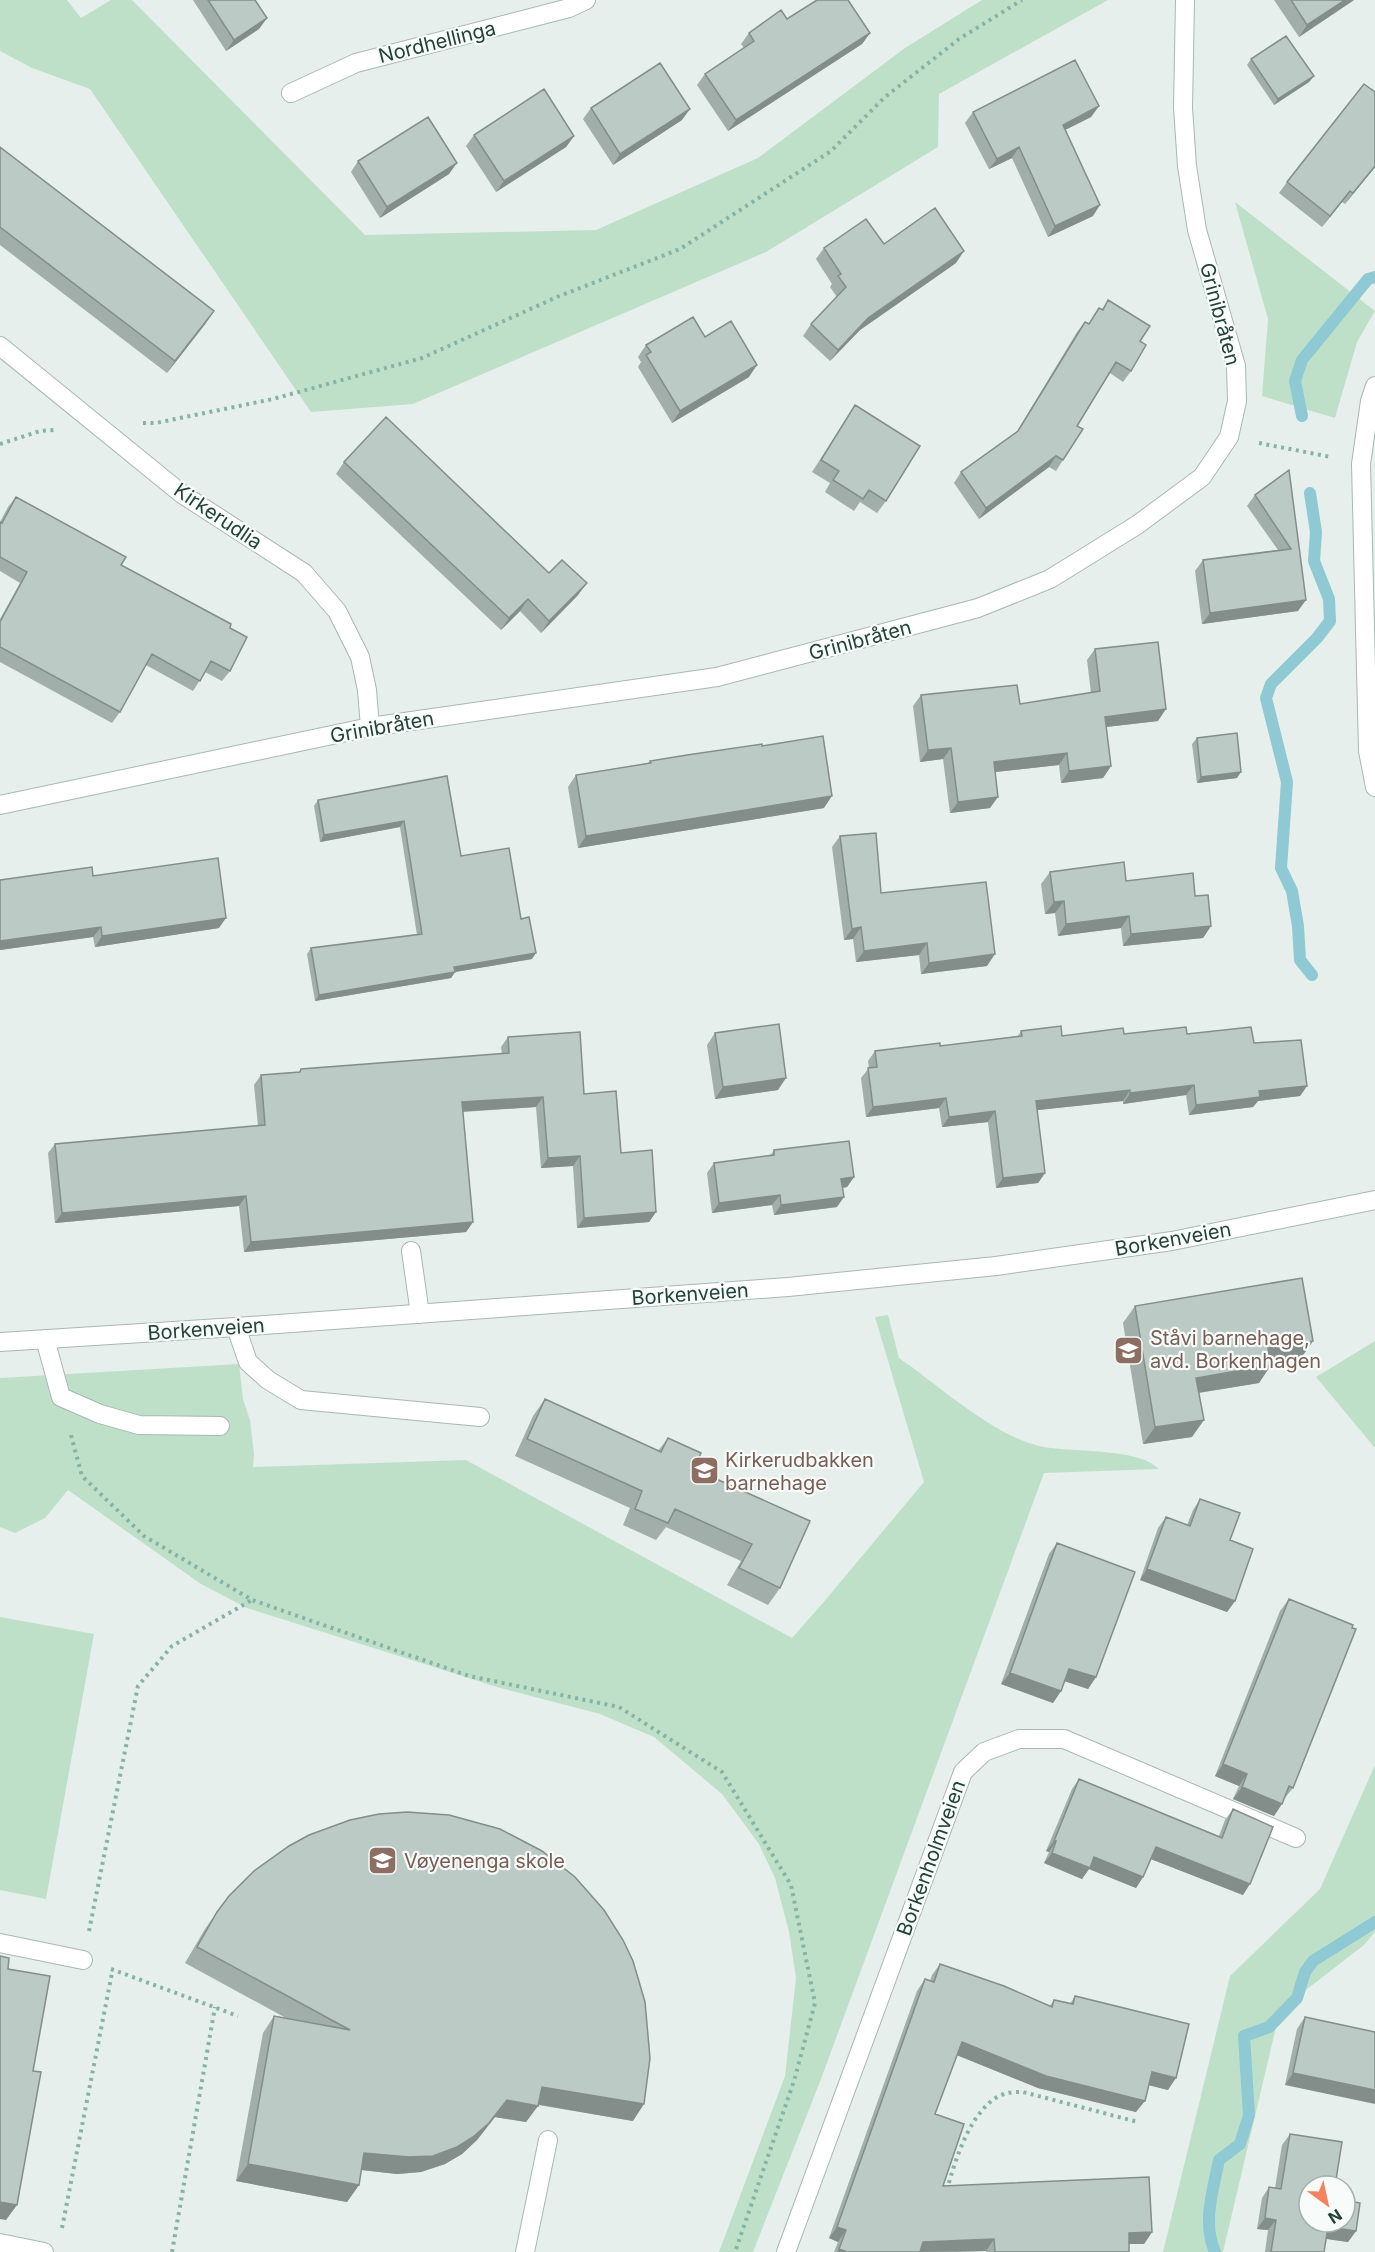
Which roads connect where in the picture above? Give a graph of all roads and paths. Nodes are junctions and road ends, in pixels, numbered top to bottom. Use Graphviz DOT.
graph roads {
  1 [pos="586,0"];
  2 [pos="1022,0"];
  3 [pos="1185,0"];
  4 [pos="291,93"];
  5 [pos="0,346"];
  6 [pos="1375,386"];
  7 [pos="98,426"];
  8 [pos="1229,437"];
  9 [pos="0,444"];
  10 [pos="1361,464"];
  11 [pos="1368,514"];
  12 [pos="370,727"];
  13 [pos="1375,787"];
  14 [pos="0,805"];
  15 [pos="1375,1200"];
  16 [pos="411,1251"];
  17 [pos="420,1314"];
  18 [pos="236,1327"];
  19 [pos="45,1339"];
  20 [pos="0,1342"];
  21 [pos="61,1397"];
  22 [pos="480,1417"];
  23 [pos="220,1426"];
  24 [pos="252,1600"];
  25 [pos="1296,1838"];
  26 [pos="0,1943"];
  27 [pos="83,1960"];
  28 [pos="112,1970"];
  29 [pos="215,2007"];
  30 [pos="238,2016"];
  31 [pos="1138,2122"];
  32 [pos="548,2140"];
  33 [pos="946,2191"];
  34 [pos="62,2228"];
  35 [pos="0,2243"];
  36 [pos="44,2252"];
  37 [pos="172,2252"];
  38 [pos="525,2252"];
  39 [pos="735,2252"];
  40 [pos="786,2252"];
  1 -- 4 [label="street, Nordhellinga"];
  2 -- 7 [label="path"];
  3 -- 8 [label="street, Grinibråten"];
  5 -- 7 [label="street, Kirkerudlia"];
  6 -- 10 [label="street"];
  7 -- 9 [label="path"];
  7 -- 12 [label="street, Kirkerudlia"];
  8 -- 10 [label="path"];
  8 -- 12 [label="street, Grinibråten"];
  10 -- 11 [label="street"];
  11 -- 13 [label="street"];
  12 -- 14 [label="street, Grinibråten"];
  15 -- 17 [label="street, Borkenveien"];
  16 -- 17 [label="street"];
  17 -- 18 [label="street, Borkenveien"];
  18 -- 19 [label="street, Borkenveien"];
  18 -- 22 [label="street"];
  19 -- 20 [label="street, Borkenveien"];
  19 -- 21 [label="street"];
  21 -- 23 [label="street"];
  21 -- 24 [label="path"];
  24 -- 27 [label="path"];
  24 -- 39 [label="path"];
  25 -- 40 [label="street, Borkenholmveien"];
  26 -- 27 [label="street"];
  27 -- 28 [label="path"];
  28 -- 29 [label="path"];
  28 -- 34 [label="path"];
  29 -- 30 [label="path"];
  29 -- 37 [label="path"];
  31 -- 33 [label="path"];
  32 -- 38 [label="street"];
  35 -- 36 [label="street"];
}
